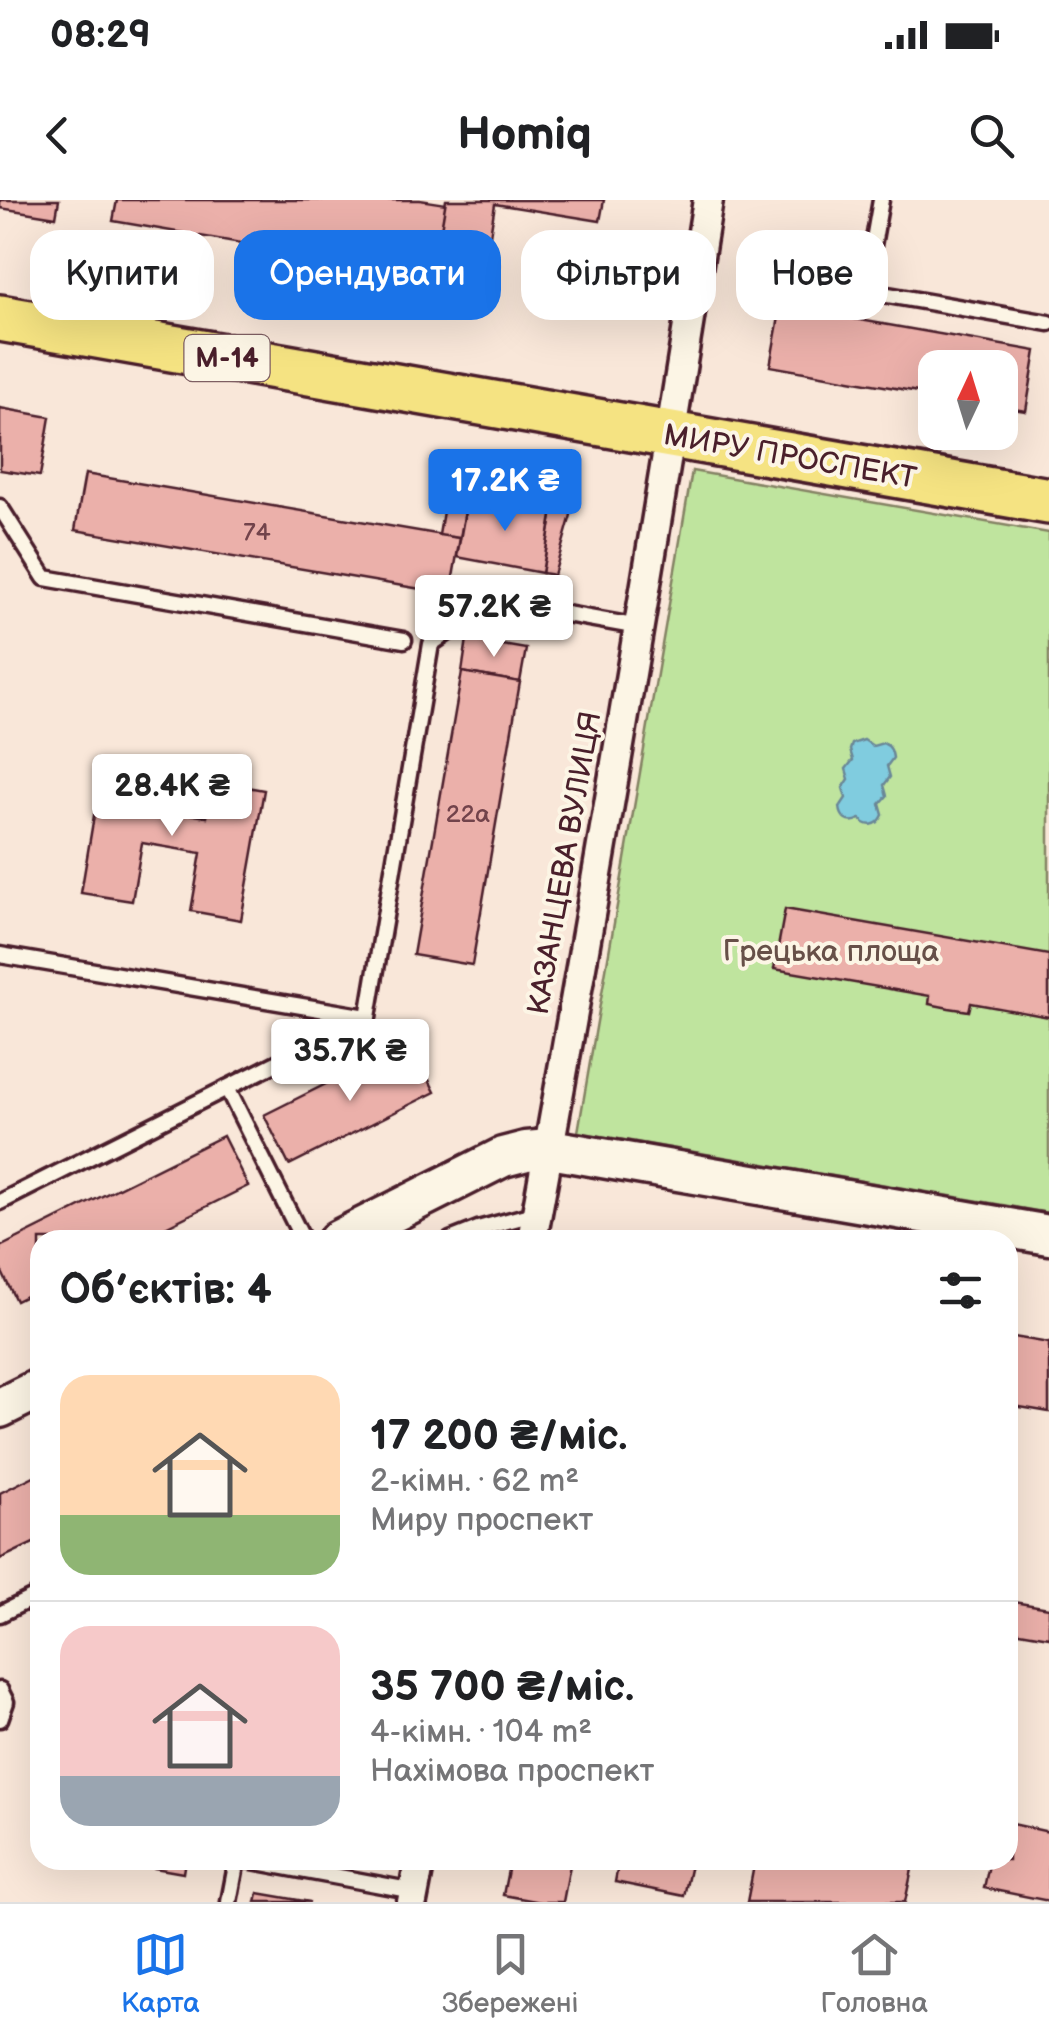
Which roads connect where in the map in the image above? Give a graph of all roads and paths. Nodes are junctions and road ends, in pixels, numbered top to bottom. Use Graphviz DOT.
graph roads {
  1 [pos="708,200"];
  2 [pos="881,200"];
  3 [pos="0,318"];
  4 [pos="1049,323"];
  5 [pos="671,436"];
  6 [pos="1049,501"];
  7 [pos="0,507"];
  8 [pos="638,627"];
  9 [pos="404,640"];
  10 [pos="0,955"];
  11 [pos="368,1017"];
  12 [pos="226,1088"];
  13 [pos="550,1149"];
  14 [pos="0,1202"];
  15 [pos="535,1226"];
  16 [pos="298,1230"];
  17 [pos="358,1230"];
  18 [pos="475,1230"];
  19 [pos="1015,1230"];
  20 [pos="1018,1231"];
  21 [pos="1049,1236"];
  22 [pos="30,1393"];
  23 [pos="0,1408"];
  24 [pos="30,1599"];
  25 [pos="0,1614"];
  26 [pos="0,1690"];
  27 [pos="0,1719"];
  28 [pos="234,1870"];
  29 [pos="293,1870"];
  30 [pos="418,1870"];
  31 [pos="413,1896"];
  32 [pos="229,1902"];
  1 -- 5 [label="street, КАЗАНЦЕВА ВУЛИЦЯ"];
  2 -- 4 [label="lane"];
  3 -- 5 [label="highway, МИРУ ПРОСПЕКТ / М-14"];
  5 -- 6 [label="highway, МИРУ ПРОСПЕКТ / М-14"];
  5 -- 8 [label="street, КАЗАНЦЕВА ВУЛИЦЯ"];
  7 -- 9 [label="lane"];
  8 -- 11 [label="lane"];
  8 -- 13 [label="street, КАЗАНЦЕВА ВУЛИЦЯ"];
  10 -- 11 [label="lane"];
  11 -- 12 [label="lane"];
  12 -- 14 [label="lane"];
  12 -- 16 [label="lane"];
  13 -- 15 [label="street, КАЗАНЦЕВА ВУЛИЦЯ"];
  13 -- 17 [label="main road"];
  13 -- 19 [label="main road"];
  15 -- 18 [label="lane"];
  20 -- 21 [label="main road"];
  22 -- 23 [label="main road"];
  24 -- 25 [label="lane"];
  26 -- 27 [label="lane"];
  28 -- 32 [label="lane"];
  29 -- 31 [label="lane"];
  30 -- 31 [label="street"];
}
